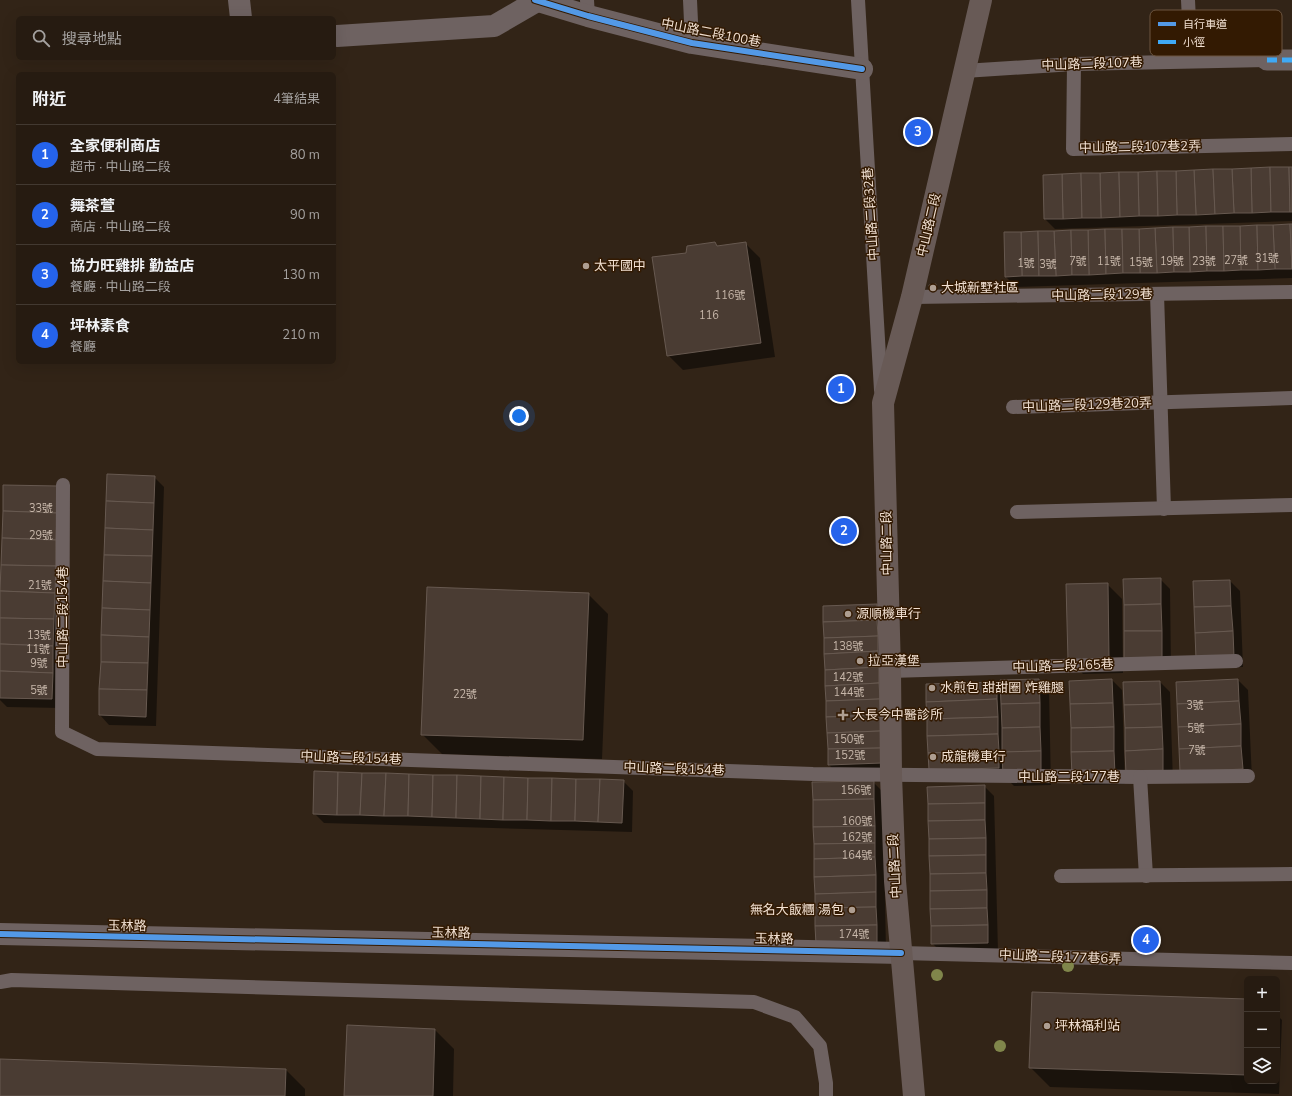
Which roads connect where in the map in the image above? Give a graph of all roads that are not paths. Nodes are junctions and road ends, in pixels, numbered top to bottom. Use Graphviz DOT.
graph roads {
  1 [pos="240,0"];
  2 [pos="536,0"];
  3 [pos="690,0"];
  4 [pos="858,0"];
  5 [pos="981,0"];
  6 [pos="1188,0"];
  7 [pos="588,8"];
  8 [pos="1188,10"];
  9 [pos="241,16"];
  10 [pos="337,36"];
  11 [pos="692,43"];
  12 [pos="1191,56"];
  13 [pos="1267,60"];
  14 [pos="1292,60"];
  15 [pos="1191,62"];
  16 [pos="1074,64"];
  17 [pos="862,69"];
  18 [pos="964,71"];
  19 [pos="1292,144"];
  20 [pos="1292,292"];
  21 [pos="1157,294"];
  22 [pos="912,297"];
  23 [pos="1292,398"];
  24 [pos="1161,402"];
  25 [pos="1013,407"];
  26 [pos="884,429"];
  27 [pos="63,485"];
  28 [pos="1292,505"];
  29 [pos="1164,509"];
  30 [pos="1017,512"];
  31 [pos="1236,661"];
  32 [pos="890,670"];
  33 [pos="890,775"];
  34 [pos="1248,776"];
  35 [pos="1140,777"];
  36 [pos="1292,874"];
  37 [pos="1061,876"];
  38 [pos="1146,876"];
  39 [pos="0,934"];
  40 [pos="901,953"];
  41 [pos="1292,963"];
  42 [pos="0,982"];
  43 [pos="826,1096"];
  44 [pos="914,1096"];
  1 -- 9 [label="street"];
  2 -- 7 [label="street, 中山路二段100巷"];
  2 -- 10 [label="street, 中山路二段100巷"];
  3 -- 11 [label="lane"];
  4 -- 17 [label="lane, 中山路二段32巷"];
  5 -- 18 [label="main road, 中山路二段"];
  6 -- 8 [label="lane"];
  7 -- 11 [label="street, 中山路二段100巷"];
  11 -- 17 [label="street, 中山路二段100巷"];
  12 -- 15 [label="lane"];
  13 -- 14 [label="street"];
  13 -- 15 [label="lane, 中山路二段107巷"];
  15 -- 16 [label="lane, 中山路二段107巷"];
  16 -- 18 [label="lane, 中山路二段107巷"];
  16 -- 19 [label="lane, 中山路二段107巷2弄"];
  17 -- 26 [label="lane, 中山路二段32巷"];
  18 -- 22 [label="main road, 中山路二段"];
  20 -- 21 [label="lane, 中山路二段129巷"];
  21 -- 22 [label="lane, 中山路二段129巷"];
  21 -- 24 [label="lane, 中山路二段129巷20弄"];
  22 -- 26 [label="main road, 中山路二段"];
  23 -- 24 [label="lane, 中山路二段129巷20弄"];
  24 -- 25 [label="lane, 中山路二段129巷20弄"];
  24 -- 29 [label="lane, 中山路二段129巷20弄"];
  26 -- 32 [label="main road, 中山路二段"];
  27 -- 33 [label="lane, 中山路二段154巷"];
  28 -- 29 [label="lane"];
  29 -- 30 [label="lane"];
  31 -- 32 [label="lane, 中山路二段165巷"];
  32 -- 33 [label="main road, 中山路二段"];
  33 -- 35 [label="lane, 中山路二段177巷"];
  33 -- 40 [label="main road, 中山路二段"];
  34 -- 35 [label="lane, 中山路二段177巷"];
  35 -- 38 [label="lane"];
  36 -- 38 [label="lane"];
  37 -- 38 [label="lane"];
  39 -- 40 [label="street, 玉林路"];
  40 -- 41 [label="lane, 中山路二段177巷6弄"];
  40 -- 44 [label="main road, 中山路二段"];
  42 -- 43 [label="lane"];
}
